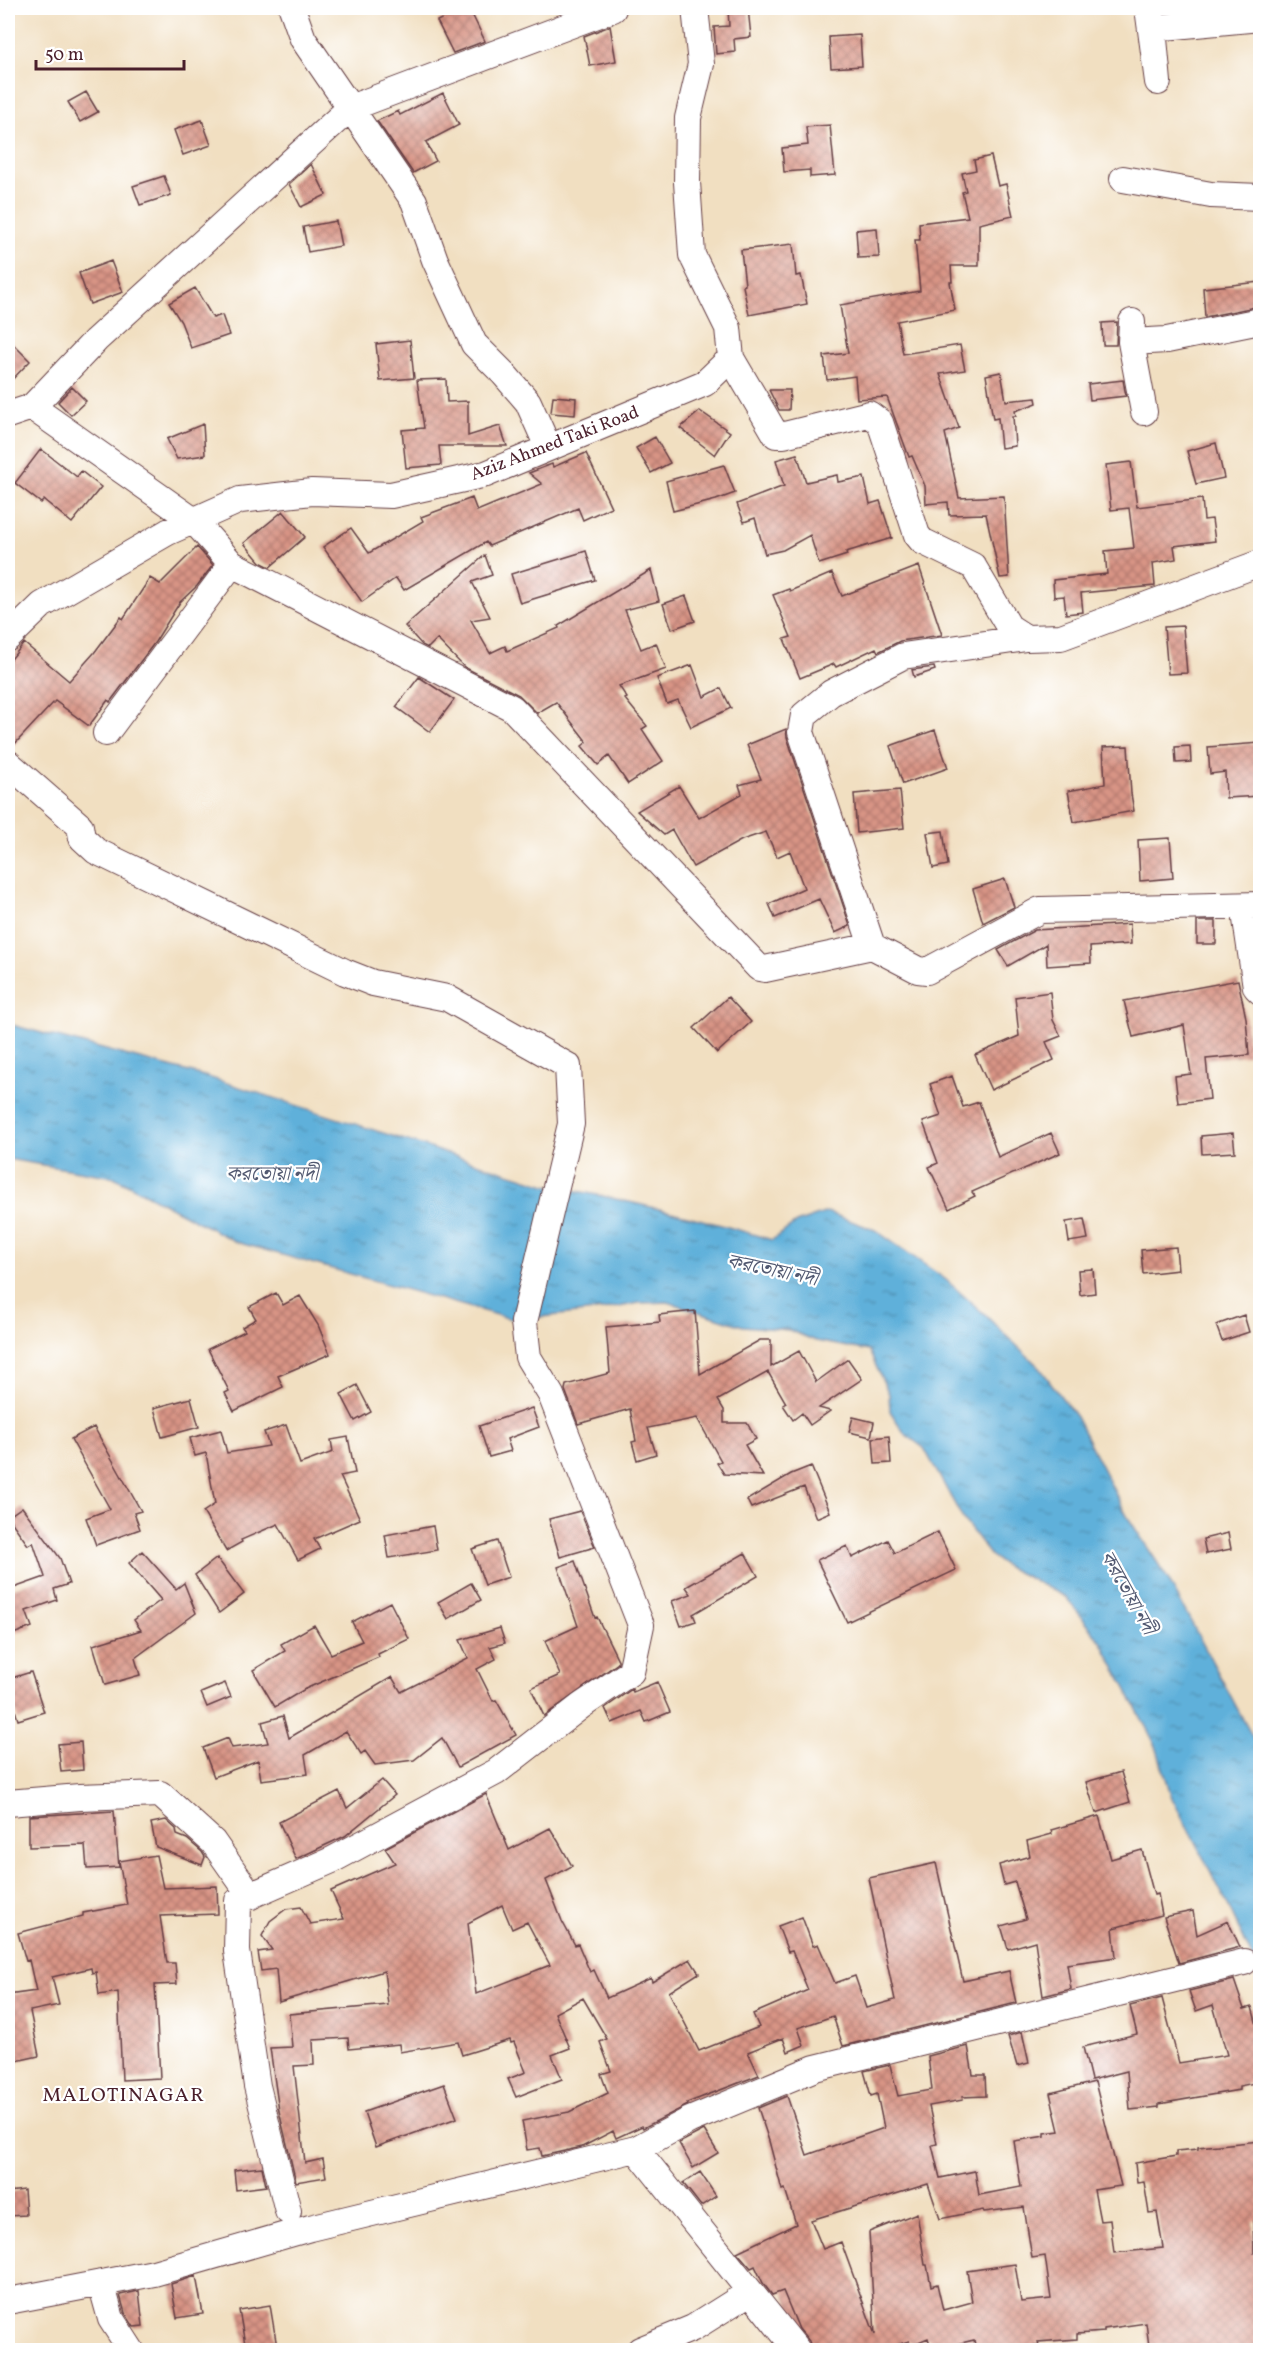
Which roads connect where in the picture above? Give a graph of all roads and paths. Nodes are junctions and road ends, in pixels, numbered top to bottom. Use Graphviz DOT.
graph roads {
  1 [pos="292,8"];
  2 [pos="695,8"];
  3 [pos="1149,8"];
  4 [pos="613,9"];
  5 [pos="1260,18"];
  6 [pos="350,108"];
  7 [pos="1123,179"];
  8 [pos="1260,197"];
  9 [pos="1260,321"];
  10 [pos="731,358"];
  11 [pos="32,407"];
  12 [pos="1144,412"];
  13 [pos="8,415"];
  14 [pos="548,447"];
  15 [pos="194,521"];
  16 [pos="1260,563"];
  17 [pos="232,564"];
  18 [pos="8,638"];
  19 [pos="1026,638"];
  20 [pos="106,733"];
  21 [pos="8,763"];
  22 [pos="1252,905"];
  23 [pos="872,946"];
  24 [pos="1260,991"];
  25 [pos="8,1803"];
  26 [pos="251,1896"];
  27 [pos="1244,1962"];
  28 [pos="636,2149"];
  29 [pos="288,2211"];
  30 [pos="101,2283"];
  31 [pos="750,2292"];
  32 [pos="8,2301"];
  33 [pos="131,2350"];
  34 [pos="640,2350"];
  35 [pos="797,2350"];
  1 -- 6 [label="street"];
  2 -- 10 [label="street"];
  3 -- 5 [label="street"];
  4 -- 6 [label="street"];
  6 -- 11 [label="street"];
  6 -- 14 [label="street"];
  7 -- 8 [label="street"];
  9 -- 12 [label="street"];
  10 -- 14 [label="street, Aziz Ahmed Taki Road"];
  10 -- 19 [label="street"];
  11 -- 13 [label="street"];
  11 -- 15 [label="street"];
  14 -- 15 [label="street, Aziz Ahmed Taki Road"];
  15 -- 17 [label="street"];
  15 -- 18 [label="street, Aziz Ahmed Taki Road"];
  16 -- 19 [label="street"];
  17 -- 20 [label="street"];
  17 -- 23 [label="street"];
  19 -- 23 [label="street"];
  21 -- 26 [label="street"];
  22 -- 23 [label="street"];
  22 -- 24 [label="street"];
  25 -- 26 [label="street"];
  26 -- 29 [label="street"];
  27 -- 28 [label="street"];
  28 -- 30 [label="street"];
  28 -- 31 [label="street"];
  30 -- 32 [label="street"];
  30 -- 33 [label="street"];
  31 -- 34 [label="street"];
  31 -- 35 [label="street"];
}
